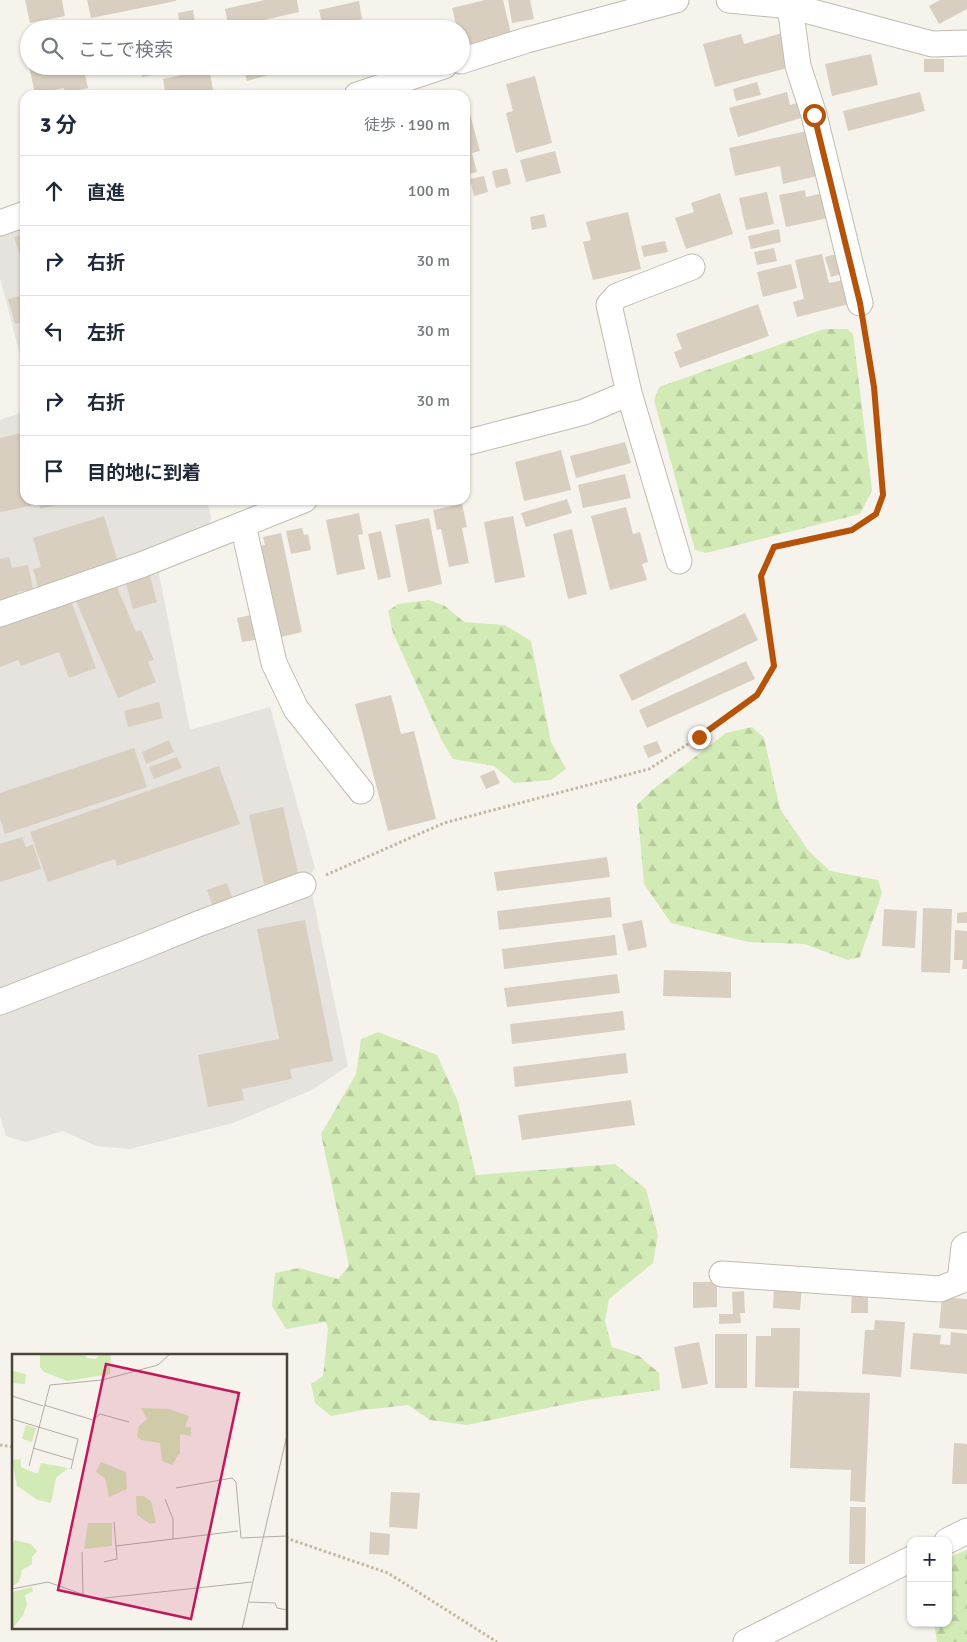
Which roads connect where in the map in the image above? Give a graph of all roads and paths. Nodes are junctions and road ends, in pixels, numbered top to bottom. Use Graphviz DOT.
graph roads {
  1 [pos="676,0"];
  2 [pos="729,0"];
  3 [pos="790,6"];
  4 [pos="967,43"];
  5 [pos="470,58"];
  6 [pos="417,75"];
  7 [pos="372,90"];
  8 [pos="20,216"];
  9 [pos="0,223"];
  10 [pos="692,267"];
  11 [pos="860,303"];
  12 [pos="629,393"];
  13 [pos="470,443"];
  14 [pos="292,505"];
  15 [pos="243,525"];
  16 [pos="679,561"];
  17 [pos="0,614"];
  18 [pos="361,791"];
  19 [pos="303,885"];
  20 [pos="0,1002"];
  21 [pos="967,1245"];
  22 [pos="722,1274"];
  23 [pos="967,1531"];
  24 [pos="952,1538"];
  25 [pos="288,1539"];
  26 [pos="907,1561"];
  27 [pos="497,1642"];
  28 [pos="746,1642"];
  1 -- 5 [label="street"];
  2 -- 3 [label="street"];
  3 -- 4 [label="street"];
  3 -- 11 [label="street"];
  6 -- 7 [label="street"];
  8 -- 9 [label="street"];
  10 -- 12 [label="street"];
  11 -- 19 [label="path"];
  12 -- 13 [label="street"];
  12 -- 16 [label="street"];
  14 -- 15 [label="street"];
  15 -- 17 [label="street"];
  15 -- 18 [label="street"];
  19 -- 20 [label="street"];
  21 -- 22 [label="street"];
  23 -- 24 [label="street"];
  25 -- 27 [label="path"];
  26 -- 28 [label="street"];
}
